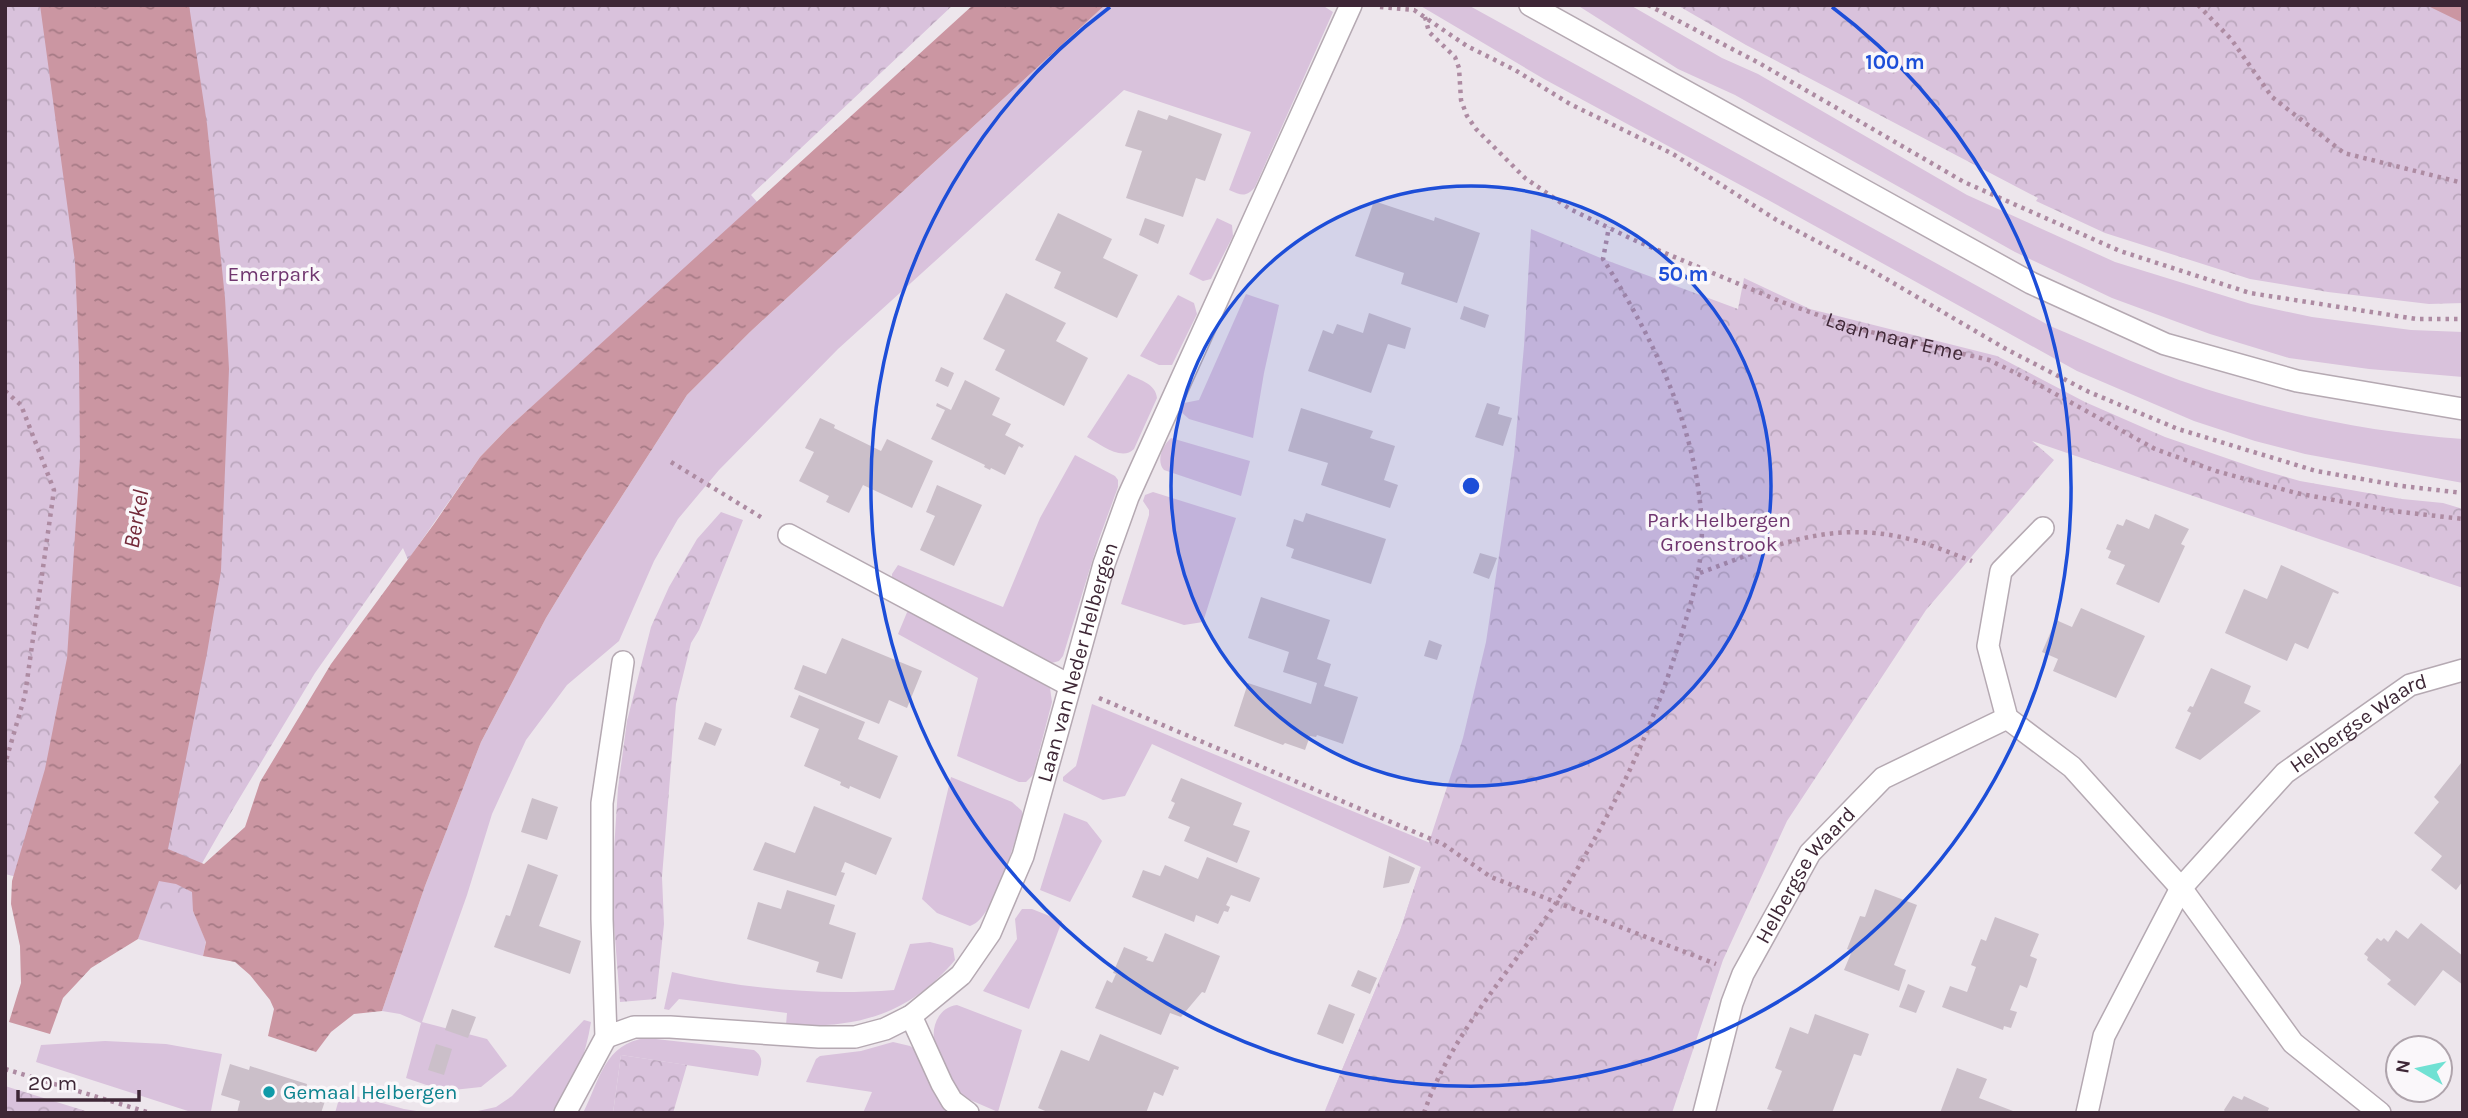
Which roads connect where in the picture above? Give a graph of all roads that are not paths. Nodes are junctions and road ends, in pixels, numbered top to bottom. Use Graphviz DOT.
graph roads {
  1 [pos="1530,5"];
  2 [pos="1361,6"];
  3 [pos="2463,393"];
  4 [pos="2413,399"];
  5 [pos="2463,409"];
  6 [pos="2043,528"];
  7 [pos="789,535"];
  8 [pos="623,662"];
  9 [pos="2463,670"];
  10 [pos="1069,685"];
  11 [pos="2007,718"];
  12 [pos="2181,888"];
  13 [pos="911,1016"];
  14 [pos="606,1037"];
  15 [pos="565,1113"];
  16 [pos="968,1113"];
  17 [pos="1704,1113"];
  18 [pos="2087,1113"];
  19 [pos="2380,1113"];
  1 -- 4 [label="street"];
  2 -- 10 [label="street, Laan van Neder Helbergen"];
  3 -- 4 [label="street"];
  4 -- 5 [label="street"];
  6 -- 11 [label="street"];
  7 -- 10 [label="street"];
  8 -- 14 [label="street"];
  9 -- 12 [label="street, Helbergse Waard"];
  10 -- 13 [label="street, Laan van Neder Helbergen"];
  11 -- 12 [label="street"];
  11 -- 17 [label="street, Helbergse Waard"];
  12 -- 18 [label="street, Helbergse Waard"];
  12 -- 19 [label="street"];
  13 -- 14 [label="street, Laan van Neder Helbergen"];
  13 -- 16 [label="street"];
  14 -- 15 [label="street"];
}
